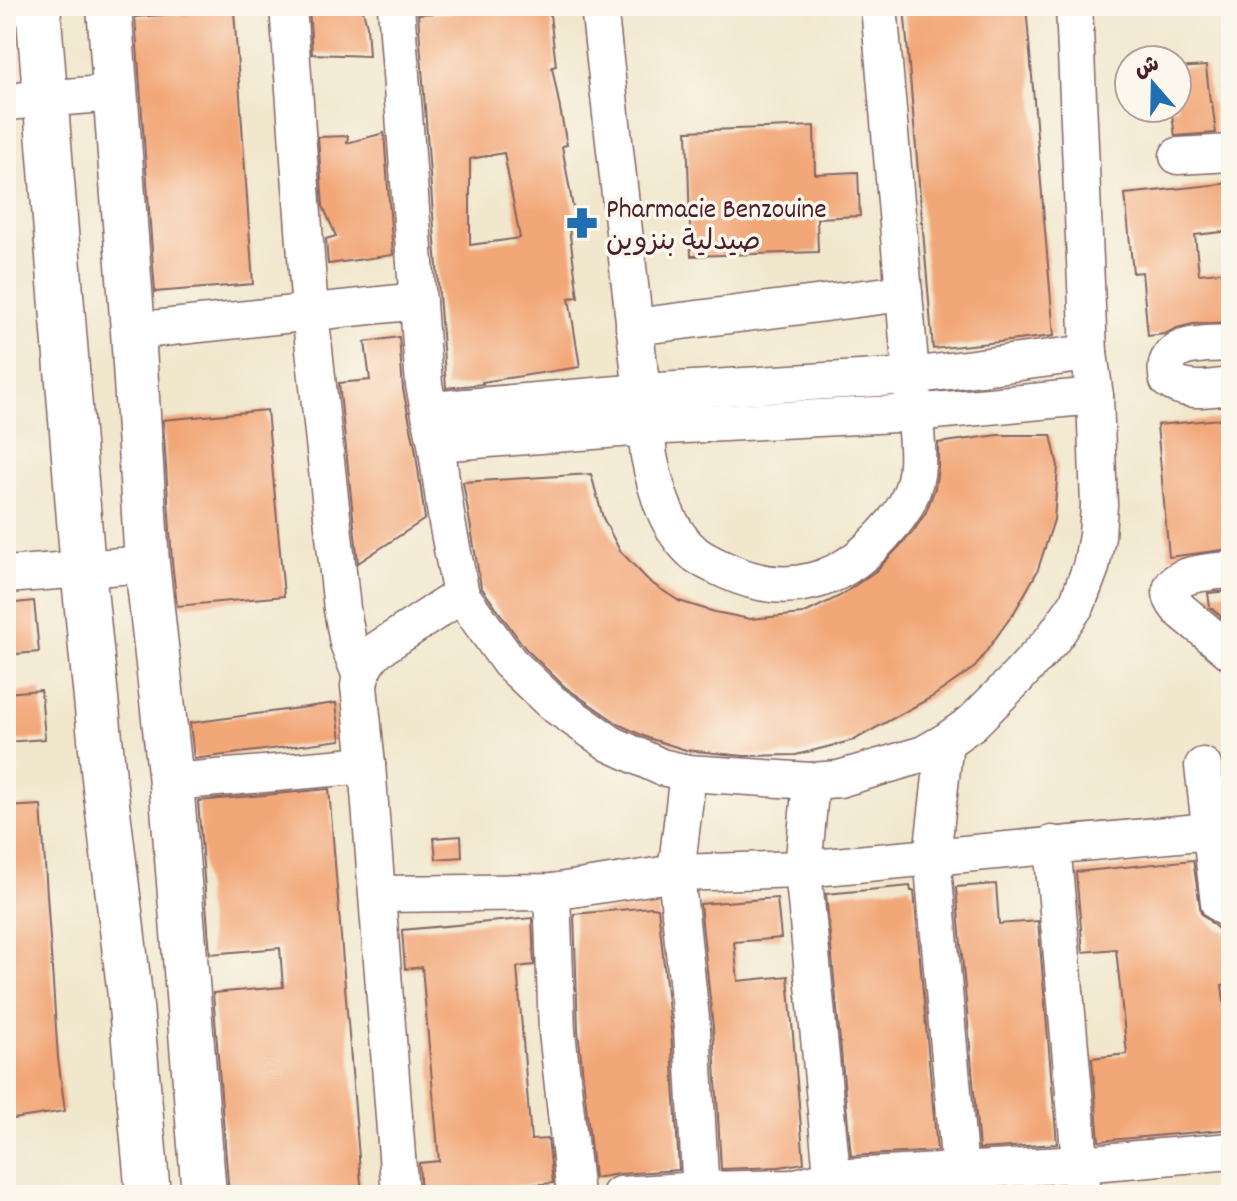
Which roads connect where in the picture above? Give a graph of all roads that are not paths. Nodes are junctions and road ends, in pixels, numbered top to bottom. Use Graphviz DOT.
graph roads {
  1 [pos="38,6"];
  2 [pos="109,6"];
  3 [pos="288,6"];
  4 [pos="396,6"];
  5 [pos="599,6"];
  6 [pos="879,6"];
  7 [pos="1074,6"];
  8 [pos="115,93"];
  9 [pos="25,100"];
  10 [pos="1231,153"];
  11 [pos="1178,156"];
  12 [pos="904,293"];
  13 [pos="418,301"];
  14 [pos="310,312"];
  15 [pos="634,327"];
  16 [pos="133,331"];
  17 [pos="1231,343"];
  18 [pos="1089,353"];
  19 [pos="911,376"];
  20 [pos="1231,386"];
  21 [pos="642,392"];
  22 [pos="1095,396"];
  23 [pos="914,413"];
  24 [pos="433,426"];
  25 [pos="646,427"];
  26 [pos="147,564"];
  27 [pos="83,569"];
  28 [pos="1231,570"];
  29 [pos="6,575"];
  30 [pos="461,595"];
  31 [pos="1231,652"];
  32 [pos="360,674"];
  33 [pos="945,742"];
  34 [pos="367,765"];
  35 [pos="1203,766"];
  36 [pos="688,773"];
  37 [pos="811,781"];
  38 [pos="171,782"];
  39 [pos="1210,831"];
  40 [pos="1052,844"];
  41 [pos="932,856"];
  42 [pos="803,869"];
  43 [pos="676,873"];
  44 [pos="552,892"];
  45 [pos="378,894"];
  46 [pos="1231,912"];
  47 [pos="1231,1151"];
  48 [pos="1082,1180"];
  49 [pos="961,1184"];
  50 [pos="833,1187"];
  51 [pos="700,1192"];
  52 [pos="148,1195"];
  53 [pos="204,1195"];
  54 [pos="400,1195"];
  55 [pos="575,1195"];
  56 [pos="620,1195"];
  1 -- 9 [label="main road"];
  2 -- 8 [label="main road"];
  3 -- 14 [label="street"];
  4 -- 13 [label="street"];
  5 -- 15 [label="street"];
  6 -- 12 [label="street"];
  7 -- 18 [label="street"];
  8 -- 9 [label="street"];
  8 -- 16 [label="main road"];
  9 -- 27 [label="main road"];
  10 -- 11 [label="street"];
  12 -- 15 [label="street"];
  12 -- 19 [label="street"];
  13 -- 14 [label="street"];
  13 -- 24 [label="street"];
  14 -- 16 [label="street"];
  14 -- 32 [label="street"];
  15 -- 21 [label="street"];
  16 -- 26 [label="main road"];
  17 -- 20 [label="street"];
  18 -- 19 [label="street"];
  18 -- 22 [label="street"];
  19 -- 21 [label="street"];
  19 -- 23 [label="street"];
  21 -- 24 [label="street"];
  21 -- 25 [label="street"];
  22 -- 23 [label="street"];
  22 -- 33 [label="street"];
  23 -- 25 [label="street"];
  23 -- 25 [label="street"];
  24 -- 25 [label="street"];
  24 -- 30 [label="street"];
  26 -- 27 [label="street"];
  26 -- 38 [label="main road"];
  27 -- 29 [label="street"];
  27 -- 52 [label="main road"];
  28 -- 31 [label="street"];
  30 -- 32 [label="street"];
  30 -- 36 [label="street"];
  32 -- 34 [label="street"];
  33 -- 37 [label="street"];
  33 -- 41 [label="street"];
  34 -- 38 [label="street"];
  34 -- 45 [label="street"];
  35 -- 39 [label="street"];
  36 -- 37 [label="street"];
  36 -- 43 [label="street"];
  37 -- 42 [label="street"];
  38 -- 53 [label="main road"];
  39 -- 40 [label="street"];
  39 -- 46 [label="street"];
  40 -- 41 [label="street"];
  40 -- 48 [label="street"];
  41 -- 42 [label="street"];
  41 -- 49 [label="street"];
  42 -- 43 [label="street"];
  42 -- 50 [label="street"];
  43 -- 44 [label="street"];
  43 -- 51 [label="street"];
  44 -- 45 [label="street"];
  44 -- 55 [label="street"];
  45 -- 54 [label="street"];
  47 -- 48 [label="street"];
  48 -- 49 [label="street"];
  49 -- 50 [label="street"];
  50 -- 51 [label="street"];
  51 -- 56 [label="street"];
}
